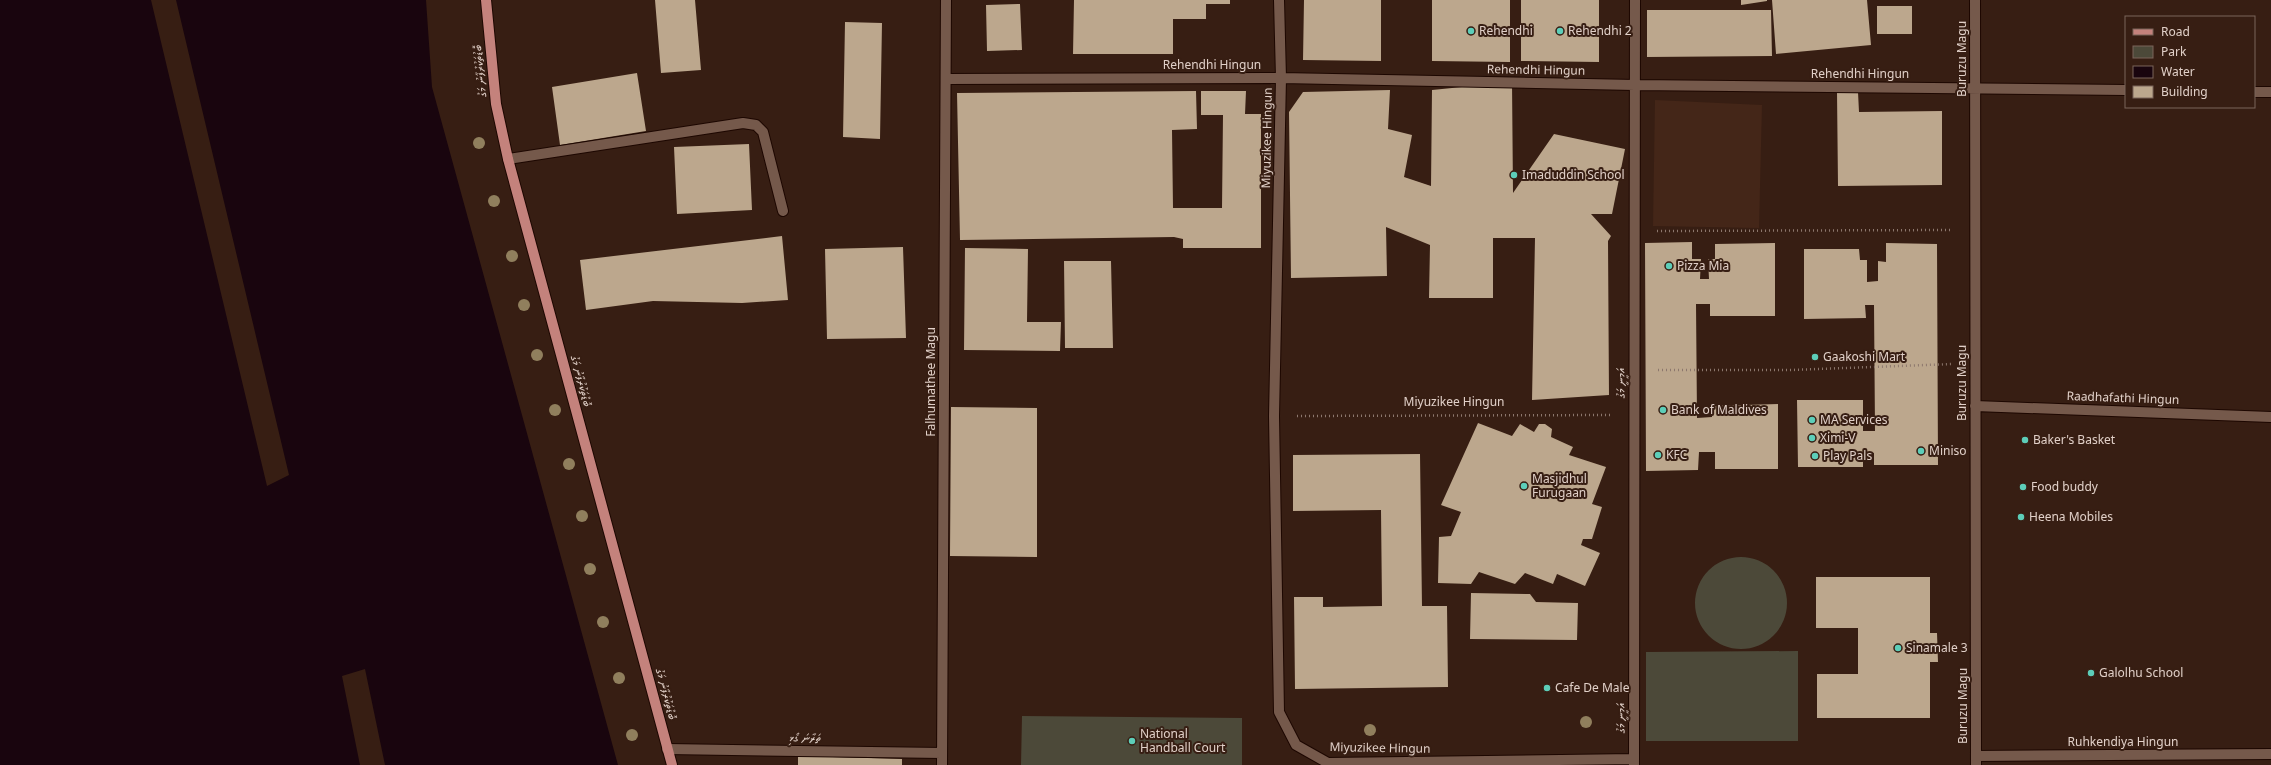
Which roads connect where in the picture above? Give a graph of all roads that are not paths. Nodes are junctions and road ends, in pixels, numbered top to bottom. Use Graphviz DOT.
graph roads {
  1 [pos="486,0"];
  2 [pos="946,0"];
  3 [pos="1279,0"];
  4 [pos="1635,0"];
  5 [pos="1974,0"];
  6 [pos="1281,78"];
  7 [pos="946,79"];
  8 [pos="1635,85"];
  9 [pos="1975,87"];
  10 [pos="2125,90"];
  11 [pos="2255,92"];
  12 [pos="2271,92"];
  13 [pos="508,159"];
  14 [pos="783,212"];
  15 [pos="1975,406"];
  16 [pos="2271,417"];
  17 [pos="667,749"];
  18 [pos="942,753"];
  19 [pos="2271,754"];
  20 [pos="1976,761"];
  21 [pos="1634,762"];
  22 [pos="672,765"];
  23 [pos="942,765"];
  1 -- 13 [label="main road, ބޮޑުތަކުރުފާނު މަގު"];
  2 -- 7 [label="street, Falhumathee Magu"];
  3 -- 6 [label="street, Miyuzikee Hingun"];
  4 -- 8 [label="street, އަމީނީ މަގު"];
  5 -- 9 [label="street, Buruzu Magu"];
  6 -- 7 [label="street, Rehendhi Hingun"];
  6 -- 8 [label="street, Rehendhi Hingun"];
  6 -- 21 [label="street, Miyuzikee Hingun"];
  7 -- 18 [label="street, Falhumathee Magu"];
  8 -- 9 [label="street, Rehendhi Hingun"];
  8 -- 21 [label="street, އަމީނީ މަގު"];
  9 -- 10 [label="street, Rehendhi Hingun"];
  9 -- 15 [label="street, Buruzu Magu"];
  11 -- 12 [label="street"];
  13 -- 14 [label="street"];
  13 -- 17 [label="main road, ބޮޑުތަކުރުފާނު މަގު"];
  15 -- 16 [label="street, Raadhafathi Hingun"];
  15 -- 20 [label="street, Buruzu Magu"];
  17 -- 18 [label="street, ތަރާނަ ގޯޅި"];
  17 -- 22 [label="main road, ބޮޑުތަކުރުފާނު މަގު"];
  18 -- 23 [label="street, Falhumathee Magu"];
  19 -- 20 [label="street, Ruhkendiya Hingun"];
}
